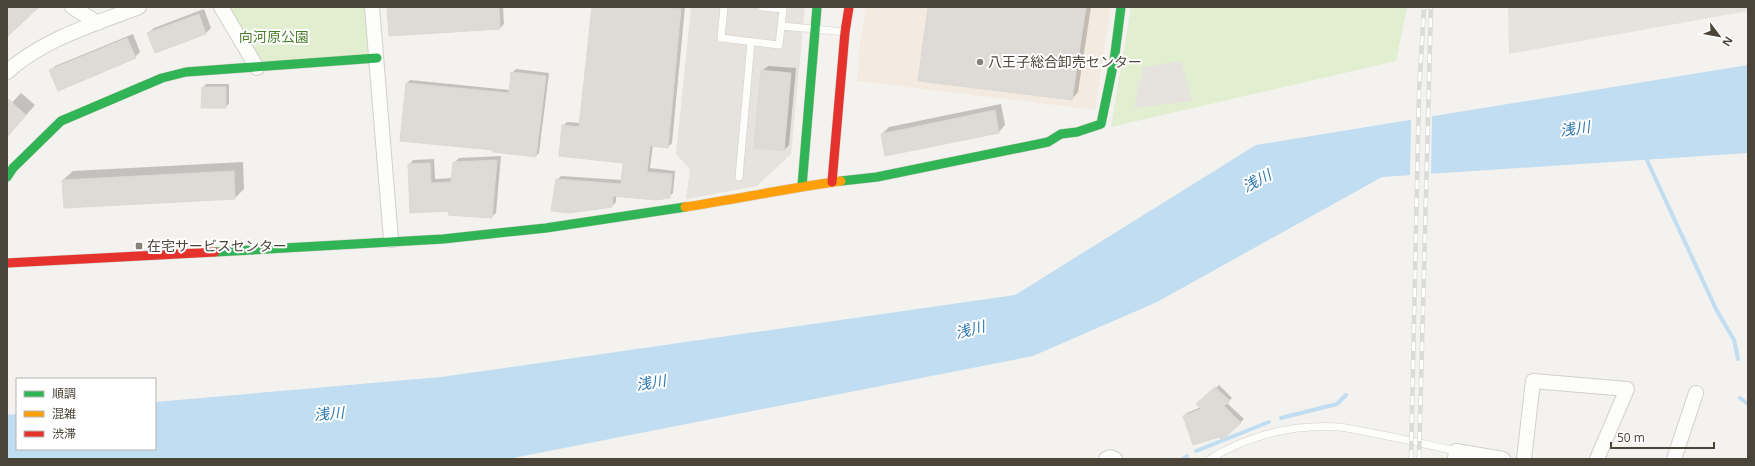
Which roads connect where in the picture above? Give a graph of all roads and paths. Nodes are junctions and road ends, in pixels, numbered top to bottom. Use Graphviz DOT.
graph roads {
  1 [pos="72,7"];
  2 [pos="139,7"];
  3 [pos="221,7"];
  4 [pos="372,7"];
  5 [pos="724,7"];
  6 [pos="762,7"];
  7 [pos="817,7"];
  8 [pos="849,7"];
  9 [pos="1121,7"];
  10 [pos="98,23"];
  11 [pos="782,26"];
  12 [pos="814,29"];
  13 [pos="845,32"];
  14 [pos="751,42"];
  15 [pos="377,58"];
  16 [pos="257,68"];
  17 [pos="7,72"];
  18 [pos="7,177"];
  19 [pos="739,177"];
  20 [pos="832,182"];
  21 [pos="802,186"];
  22 [pos="391,240"];
  23 [pos="7,263"];
  24 [pos="1696,393"];
  25 [pos="1455,455"];
  26 [pos="1106,459"];
  27 [pos="1115,459"];
  28 [pos="1210,459"];
  29 [pos="1503,459"];
  30 [pos="1524,459"];
  31 [pos="1597,459"];
  32 [pos="1674,459"];
  1 -- 10 [label="street"];
  2 -- 10 [label="street"];
  3 -- 16 [label="street"];
  4 -- 15 [label="street"];
  5 -- 14 [label="lane"];
  6 -- 11 [label="lane"];
  7 -- 12 [label="street"];
  8 -- 13 [label="street"];
  9 -- 20 [label="street"];
  10 -- 17 [label="street"];
  11 -- 12 [label="lane"];
  11 -- 14 [label="lane"];
  12 -- 13 [label="lane"];
  12 -- 21 [label="street"];
  13 -- 20 [label="street"];
  14 -- 19 [label="lane"];
  15 -- 16 [label="street"];
  15 -- 22 [label="street"];
  16 -- 18 [label="street"];
  20 -- 21 [label="street"];
  21 -- 22 [label="street"];
  22 -- 23 [label="street"];
  24 -- 32 [label="street"];
  25 -- 28 [label="lane"];
  25 -- 29 [label="street"];
  26 -- 27 [label="street"];
  30 -- 31 [label="street"];
}
